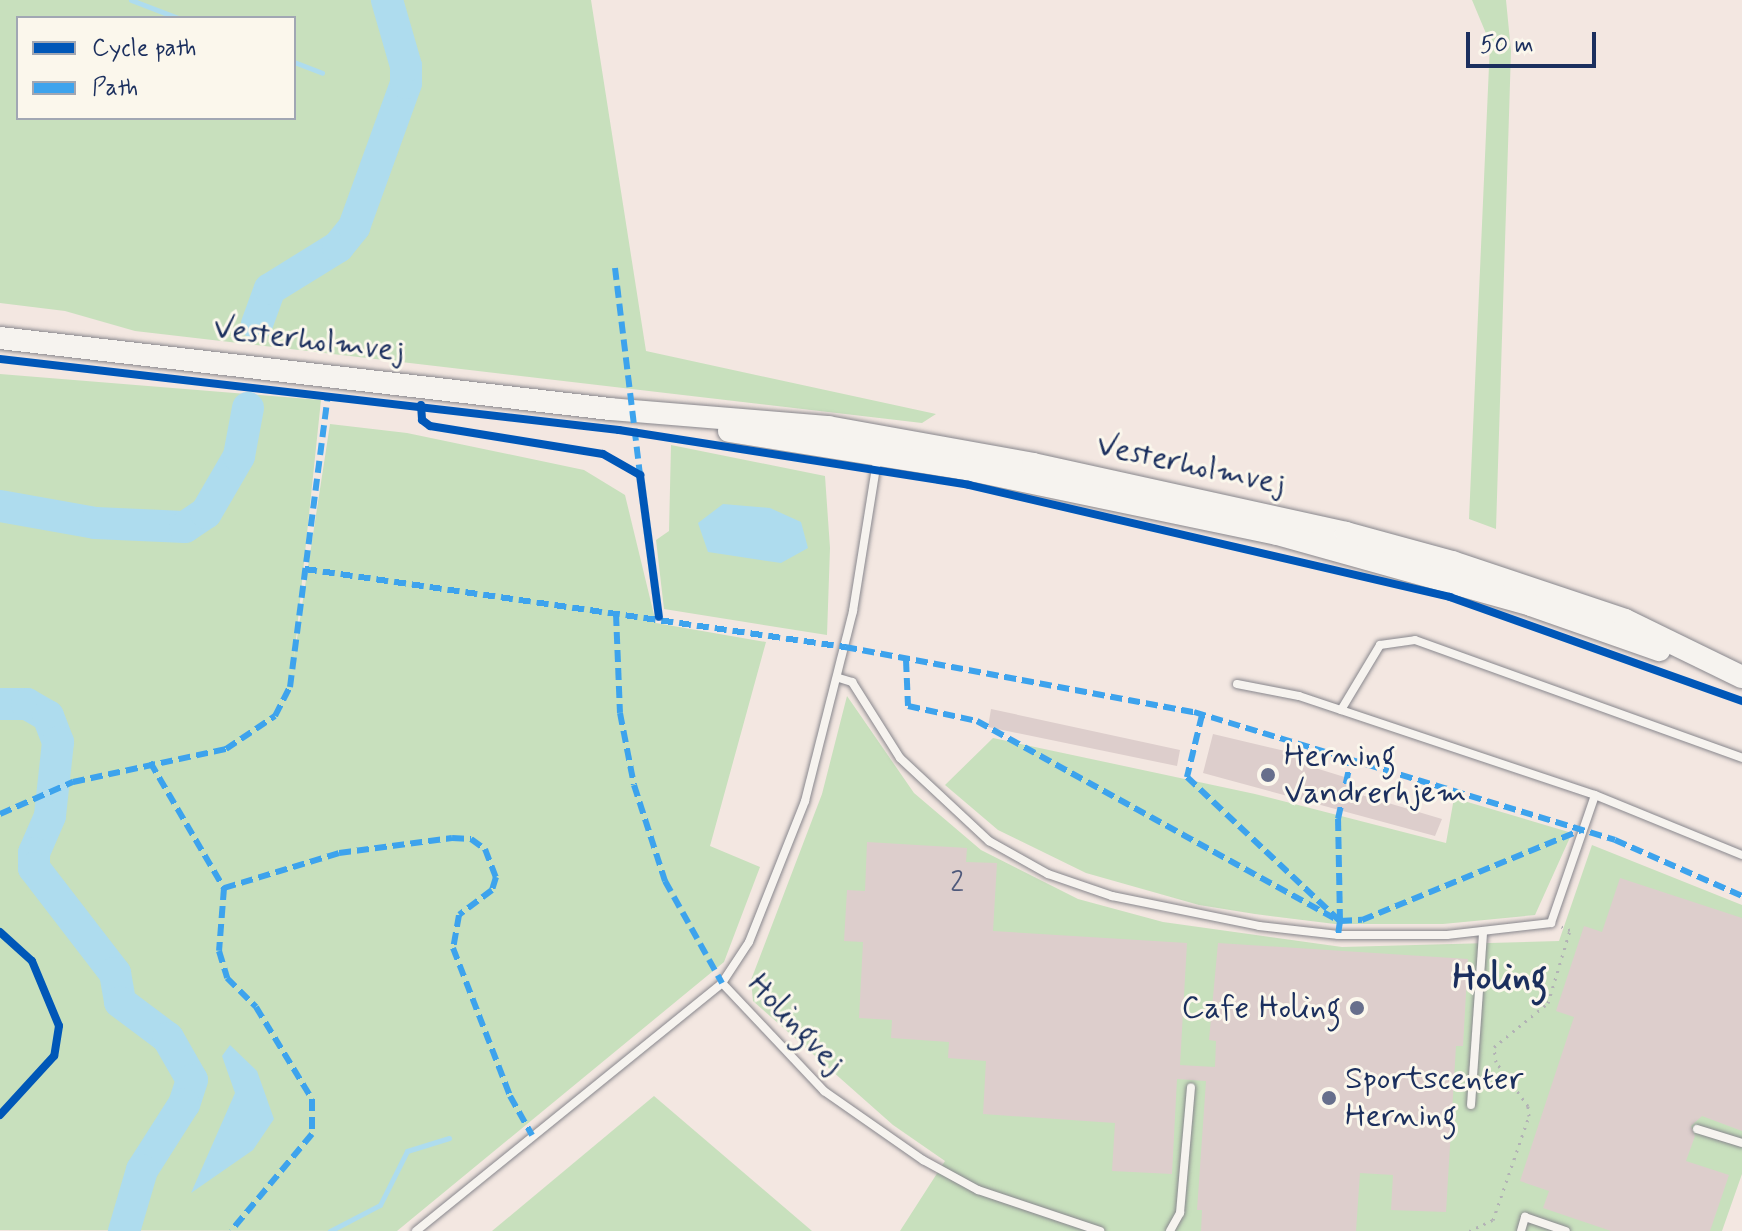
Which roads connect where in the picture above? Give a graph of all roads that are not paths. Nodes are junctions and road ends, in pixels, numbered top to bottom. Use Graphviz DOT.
graph roads {
  1 [pos="0,338"];
  2 [pos="879,445"];
  3 [pos="1739,675"];
  4 [pos="839,678"];
  5 [pos="1237,684"];
  6 [pos="1341,710"];
  7 [pos="1742,758"];
  8 [pos="1595,795"];
  9 [pos="1742,855"];
  10 [pos="1483,932"];
  11 [pos="722,983"];
  12 [pos="1191,1087"];
  13 [pos="1471,1105"];
  14 [pos="1697,1129"];
  15 [pos="1742,1143"];
  16 [pos="416,1231"];
  17 [pos="1100,1231"];
  18 [pos="1170,1231"];
  19 [pos="1521,1231"];
  20 [pos="1566,1231"];
  1 -- 2 [label="street, Vesterholmvej"];
  2 -- 3 [label="street, Vesterholmvej"];
  2 -- 4 [label="lane"];
  4 -- 10 [label="lane"];
  4 -- 11 [label="lane"];
  5 -- 6 [label="lane"];
  6 -- 7 [label="lane"];
  6 -- 8 [label="lane"];
  8 -- 9 [label="lane"];
  8 -- 10 [label="lane"];
  10 -- 13 [label="lane"];
  11 -- 16 [label="lane, Holingvej"];
  11 -- 17 [label="lane, Holingvej"];
  12 -- 18 [label="lane"];
  14 -- 15 [label="lane"];
  19 -- 20 [label="lane"];
}
